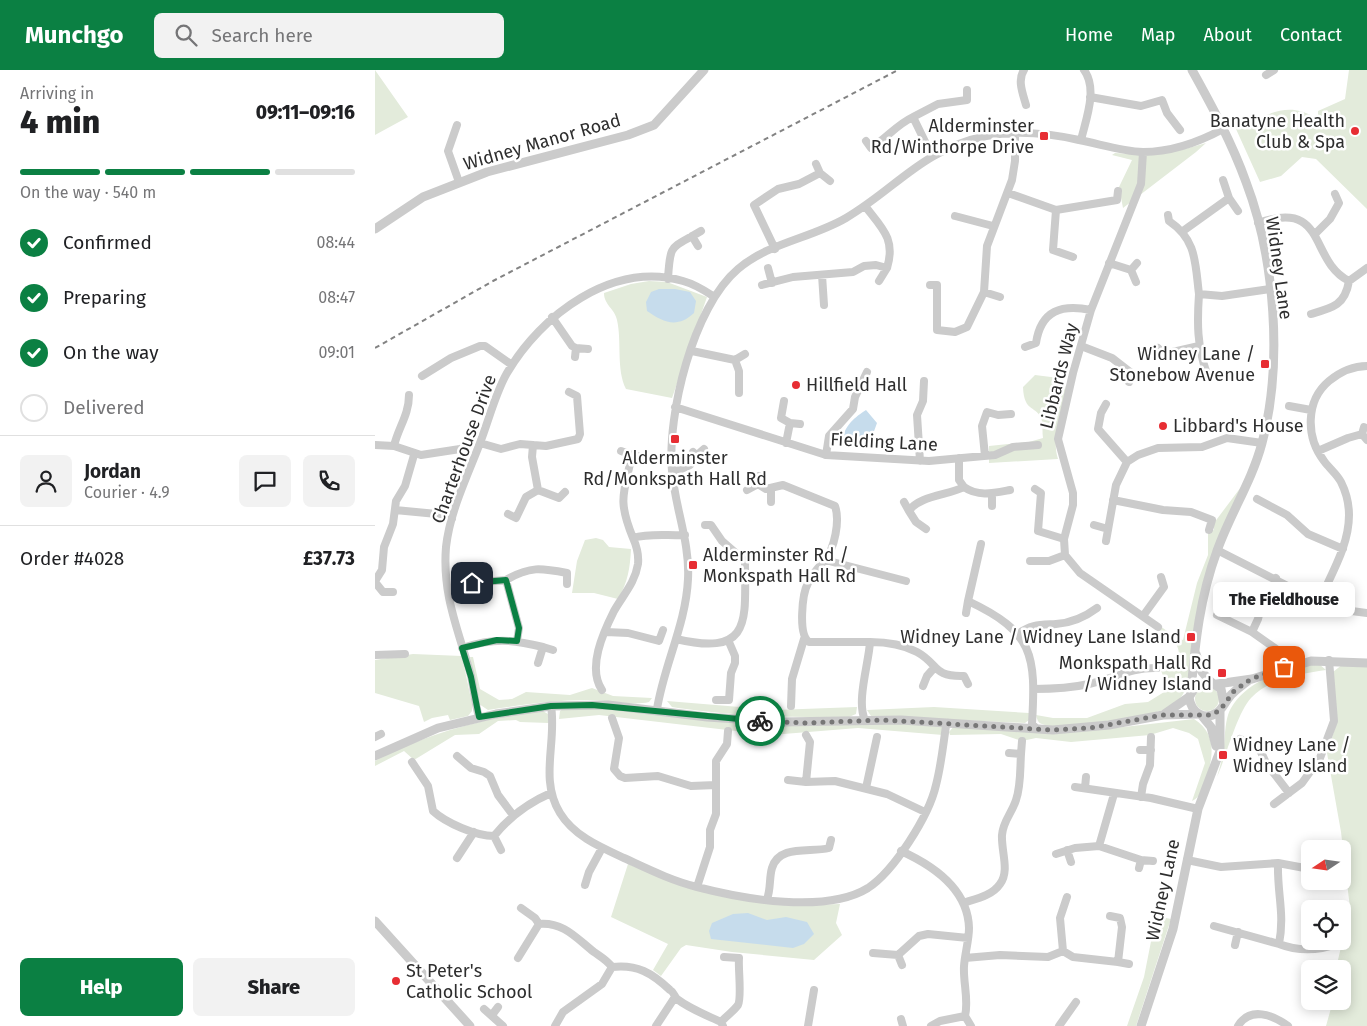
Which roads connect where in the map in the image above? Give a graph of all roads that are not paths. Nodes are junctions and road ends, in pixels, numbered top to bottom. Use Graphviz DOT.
graph roads {
  1 [pos="704,70"];
  2 [pos="1024,70"];
  3 [pos="1084,70"];
  4 [pos="1193,71"];
  5 [pos="1277,72"];
  6 [pos="1266,75"];
  7 [pos="967,90"];
  8 [pos="1032,90"];
  9 [pos="1158,90"];
  10 [pos="1023,92"];
  11 [pos="1091,97"];
  12 [pos="967,100"];
  13 [pos="1162,100"];
  14 [pos="1026,106"];
  15 [pos="968,109"];
  16 [pos="913,117"];
  17 [pos="457,125"];
  18 [pos="1223,129"];
  19 [pos="1179,130"];
  20 [pos="1015,133"];
  21 [pos="1081,140"];
  22 [pos="1143,152"];
  23 [pos="877,155"];
  24 [pos="933,156"];
  25 [pos="816,164"];
  26 [pos="820,173"];
  27 [pos="1223,180"];
  28 [pos="830,181"];
  29 [pos="459,182"];
  30 [pos="1008,193"];
  31 [pos="1335,194"];
  32 [pos="1229,198"];
  33 [pos="1119,199"];
  34 [pos="1339,203"];
  35 [pos="1347,204"];
  36 [pos="865,206"];
  37 [pos="1056,210"];
  38 [pos="1238,211"];
  39 [pos="955,216"];
  40 [pos="1166,221"];
  41 [pos="1258,223"];
  42 [pos="993,226"];
  43 [pos="375,229"];
  44 [pos="701,231"];
  45 [pos="1183,231"];
  46 [pos="1315,234"];
  47 [pos="692,236"];
  48 [pos="698,246"];
  49 [pos="775,248"];
  50 [pos="1073,257"];
  51 [pos="1109,262"];
  52 [pos="1137,263"];
  53 [pos="768,268"];
  54 [pos="887,268"];
  55 [pos="1367,268"];
  56 [pos="1131,270"];
  57 [pos="822,275"];
  58 [pos="668,279"];
  59 [pos="879,281"];
  60 [pos="1349,281"];
  61 [pos="1136,282"];
  62 [pos="772,283"];
  63 [pos="761,285"];
  64 [pos="937,285"];
  65 [pos="1270,289"];
  66 [pos="984,292"];
  67 [pos="1199,294"];
  68 [pos="713,296"];
  69 [pos="1000,297"];
  70 [pos="825,305"];
  71 [pos="1091,310"];
  72 [pos="1311,314"];
  73 [pos="552,317"];
  74 [pos="928,330"];
  75 [pos="937,330"];
  76 [pos="1081,346"];
  77 [pos="1199,346"];
  78 [pos="1025,347"];
  79 [pos="576,348"];
  80 [pos="588,349"];
  81 [pos="692,351"];
  82 [pos="745,354"];
  83 [pos="575,357"];
  84 [pos="735,360"];
  85 [pos="424,363"];
  86 [pos="1163,363"];
  87 [pos="512,365"];
  88 [pos="1367,366"];
  89 [pos="1139,369"];
  90 [pos="429,371"];
  91 [pos="867,372"];
  92 [pos="1130,372"];
  93 [pos="1207,374"];
  94 [pos="421,376"];
  95 [pos="924,381"];
  96 [pos="1129,382"];
  97 [pos="737,389"];
  98 [pos="575,392"];
  99 [pos="411,399"];
  100 [pos="784,401"];
  101 [pos="1106,404"];
  102 [pos="981,406"];
  103 [pos="1289,406"];
  104 [pos="675,407"];
  105 [pos="1311,410"];
  106 [pos="987,412"];
  107 [pos="1011,414"];
  108 [pos="790,423"];
  109 [pos="800,424"];
  110 [pos="1364,434"];
  111 [pos="1107,441"];
  112 [pos="480,443"];
  113 [pos="785,443"];
  114 [pos="1262,443"];
  115 [pos="533,445"];
  116 [pos="1038,445"];
  117 [pos="375,446"];
  118 [pos="394,446"];
  119 [pos="467,446"];
  120 [pos="1100,448"];
  121 [pos="460,449"];
  122 [pos="704,449"];
  123 [pos="621,451"];
  124 [pos="1318,451"];
  125 [pos="414,455"];
  126 [pos="632,455"];
  127 [pos="826,455"];
  128 [pos="985,456"];
  129 [pos="463,457"];
  130 [pos="647,458"];
  131 [pos="959,458"];
  132 [pos="920,461"];
  133 [pos="1127,462"];
  134 [pos="672,473"];
  135 [pos="964,487"];
  136 [pos="1049,487"];
  137 [pos="771,489"];
  138 [pos="538,490"];
  139 [pos="747,490"];
  140 [pos="1010,490"];
  141 [pos="992,494"];
  142 [pos="562,498"];
  143 [pos="842,499"];
  144 [pos="1257,499"];
  145 [pos="1113,500"];
  146 [pos="771,502"];
  147 [pos="904,502"];
  148 [pos="835,506"];
  149 [pos="993,506"];
  150 [pos="395,510"];
  151 [pos="909,511"];
  152 [pos="508,514"];
  153 [pos="452,519"];
  154 [pos="710,523"];
  155 [pos="1094,525"];
  156 [pos="926,529"];
  157 [pos="1108,529"];
  158 [pos="1209,530"];
  159 [pos="685,535"];
  160 [pos="633,538"];
  161 [pos="1064,539"];
  162 [pos="1106,542"];
  163 [pos="981,544"];
  164 [pos="1343,549"];
  165 [pos="1217,550"];
  166 [pos="1040,552"];
  167 [pos="1065,555"];
  168 [pos="825,560"];
  169 [pos="1030,561"];
  170 [pos="1040,562"];
  171 [pos="572,565"];
  172 [pos="567,573"];
  173 [pos="1161,577"];
  174 [pos="1275,578"];
  175 [pos="506,580"];
  176 [pos="906,581"];
  177 [pos="375,582"];
  178 [pos="472,583"];
  179 [pos="567,584"];
  180 [pos="393,592"];
  181 [pos="968,602"];
  182 [pos="1319,602"];
  183 [pos="1097,608"];
  184 [pos="966,613"];
  185 [pos="1367,613"];
  186 [pos="1090,614"];
  187 [pos="1217,615"];
  188 [pos="1143,616"];
  189 [pos="1095,622"];
  190 [pos="1158,627"];
  191 [pos="663,630"];
  192 [pos="605,632"];
  193 [pos="1252,632"];
  194 [pos="1018,634"];
  195 [pos="676,639"];
  196 [pos="804,639"];
  197 [pos="517,641"];
  198 [pos="659,641"];
  199 [pos="729,642"];
  200 [pos="870,642"];
  201 [pos="1272,646"];
  202 [pos="543,647"];
  203 [pos="462,648"];
  204 [pos="553,650"];
  205 [pos="660,650"];
  206 [pos="1279,651"];
  207 [pos="1195,652"];
  208 [pos="405,654"];
  209 [pos="1266,654"];
  210 [pos="378,655"];
  211 [pos="1329,660"];
  212 [pos="539,663"];
  213 [pos="1367,663"];
  214 [pos="935,668"];
  215 [pos="1157,668"];
  216 [pos="1251,679"];
  217 [pos="596,682"];
  218 [pos="1214,683"];
  219 [pos="968,684"];
  220 [pos="589,686"];
  221 [pos="923,686"];
  222 [pos="1034,689"];
  223 [pos="602,690"];
  224 [pos="1190,694"];
  225 [pos="791,697"];
  226 [pos="799,697"];
  227 [pos="716,700"];
  228 [pos="729,700"];
  229 [pos="551,706"];
  230 [pos="791,706"];
  231 [pos="1222,707"];
  232 [pos="657,709"];
  233 [pos="730,709"];
  234 [pos="1163,715"];
  235 [pos="1200,715"];
  236 [pos="479,717"];
  237 [pos="865,720"];
  238 [pos="948,723"];
  239 [pos="624,724"];
  240 [pos="1035,728"];
  241 [pos="728,731"];
  242 [pos="877,736"];
  243 [pos="1151,737"];
  244 [pos="811,738"];
  245 [pos="1240,739"];
  246 [pos="1022,741"];
  247 [pos="727,744"];
  248 [pos="736,747"];
  249 [pos="1140,750"];
  250 [pos="1151,750"];
  251 [pos="875,751"];
  252 [pos="884,753"];
  253 [pos="1009,754"];
  254 [pos="1021,754"];
  255 [pos="375,756"];
  256 [pos="457,756"];
  257 [pos="1216,761"];
  258 [pos="412,762"];
  259 [pos="1087,777"];
  260 [pos="788,780"];
  261 [pos="806,782"];
  262 [pos="716,784"];
  263 [pos="1075,787"];
  264 [pos="866,788"];
  265 [pos="1085,788"];
  266 [pos="551,793"];
  267 [pos="1114,794"];
  268 [pos="1289,794"];
  269 [pos="1141,797"];
  270 [pos="1274,804"];
  271 [pos="1198,809"];
  272 [pos="925,812"];
  273 [pos="513,815"];
  274 [pos="474,832"];
  275 [pos="494,836"];
  276 [pos="1099,846"];
  277 [pos="602,848"];
  278 [pos="501,850"];
  279 [pos="1067,850"];
  280 [pos="901,851"];
  281 [pos="836,854"];
  282 [pos="1057,854"];
  283 [pos="457,858"];
  284 [pos="1153,860"];
  285 [pos="1187,860"];
  286 [pos="1071,862"];
  287 [pos="1278,863"];
  288 [pos="1301,867"];
  289 [pos="585,884"];
  290 [pos="697,887"];
  291 [pos="767,899"];
  292 [pos="1055,900"];
  293 [pos="963,903"];
  294 [pos="521,908"];
  295 [pos="1127,912"];
  296 [pos="1110,916"];
  297 [pos="1120,918"];
  298 [pos="375,921"];
  299 [pos="539,924"];
  300 [pos="1214,926"];
  301 [pos="1239,932"];
  302 [pos="968,938"];
  303 [pos="517,943"];
  304 [pos="1235,944"];
  305 [pos="1279,944"];
  306 [pos="525,948"];
  307 [pos="1301,949"];
  308 [pos="1326,950"];
  309 [pos="1063,951"];
  310 [pos="873,953"];
  311 [pos="898,955"];
  312 [pos="724,956"];
  313 [pos="1327,957"];
  314 [pos="518,958"];
  315 [pos="965,958"];
  316 [pos="1118,962"];
  317 [pos="1129,964"];
  318 [pos="902,965"];
  319 [pos="612,967"];
  320 [pos="814,990"];
  321 [pos="675,997"];
  322 [pos="1076,1002"];
  323 [pos="498,1007"];
  324 [pos="484,1008"];
  325 [pos="492,1016"];
  326 [pos="965,1016"];
  327 [pos="722,1024"];
  328 [pos="470,1026"];
  329 [pos="503,1026"];
  330 [pos="555,1026"];
  331 [pos="656,1026"];
  332 [pos="808,1026"];
  333 [pos="931,1026"];
  334 [pos="971,1026"];
  335 [pos="1059,1026"];
  336 [pos="1141,1026"];
  337 [pos="1238,1026"];
  338 [pos="1289,1026"];
  1 -- 29 [label="street, Widney Manor Road"];
  2 -- 10 [label="street"];
  3 -- 11 [label="street"];
  4 -- 18 [label="street, Widney Lane"];
  5 -- 6 [label="street"];
  7 -- 12 [label="street"];
  8 -- 10 [label="street"];
  9 -- 13 [label="street"];
  10 -- 14 [label="street"];
  11 -- 13 [label="street"];
  11 -- 21 [label="street"];
  12 -- 15 [label="street"];
  12 -- 16 [label="street"];
  13 -- 19 [label="street"];
  16 -- 23 [label="street"];
  16 -- 24 [label="street"];
  17 -- 29 [label="street"];
  18 -- 22 [label="street"];
  18 -- 41 [label="street, Widney Lane"];
  20 -- 21 [label="street"];
  20 -- 24 [label="street"];
  20 -- 30 [label="street"];
  21 -- 22 [label="street"];
  22 -- 51 [label="street, Libbards Way"];
  24 -- 36 [label="street"];
  25 -- 26 [label="street"];
  26 -- 28 [label="street"];
  26 -- 49 [label="street"];
  27 -- 32 [label="street"];
  29 -- 43 [label="street, Widney Manor Road"];
  30 -- 37 [label="street"];
  30 -- 42 [label="street"];
  31 -- 34 [label="street"];
  32 -- 38 [label="street"];
  32 -- 45 [label="street"];
  33 -- 37 [label="street"];
  34 -- 35 [label="street"];
  34 -- 46 [label="street"];
  36 -- 49 [label="street"];
  36 -- 54 [label="street"];
  37 -- 50 [label="street"];
  39 -- 42 [label="street"];
  40 -- 45 [label="street"];
  41 -- 46 [label="street"];
  41 -- 65 [label="street, Widney Lane"];
  42 -- 66 [label="street"];
  44 -- 47 [label="street"];
  45 -- 67 [label="street"];
  46 -- 60 [label="street"];
  47 -- 48 [label="street"];
  47 -- 58 [label="street"];
  49 -- 68 [label="street"];
  51 -- 56 [label="street"];
  51 -- 71 [label="street, Libbards Way"];
  52 -- 56 [label="street"];
  53 -- 62 [label="street"];
  54 -- 57 [label="street"];
  54 -- 59 [label="street"];
  55 -- 60 [label="street"];
  56 -- 61 [label="street"];
  57 -- 62 [label="street"];
  57 -- 70 [label="street"];
  58 -- 68 [label="street, Charterhouse Drive"];
  58 -- 73 [label="street, Charterhouse Drive"];
  60 -- 72 [label="street"];
  62 -- 63 [label="street"];
  64 -- 75 [label="street"];
  65 -- 67 [label="street"];
  65 -- 114 [label="street, Widney Lane"];
  66 -- 69 [label="street"];
  66 -- 75 [label="street"];
  67 -- 77 [label="street"];
  68 -- 81 [label="street"];
  71 -- 76 [label="street, Libbards Way"];
  71 -- 78 [label="street"];
  73 -- 79 [label="street"];
  73 -- 87 [label="street, Charterhouse Drive"];
  74 -- 75 [label="street"];
  76 -- 92 [label="street"];
  76 -- 161 [label="street, Libbards Way"];
  77 -- 86 [label="street"];
  77 -- 93 [label="street"];
  79 -- 80 [label="street"];
  79 -- 83 [label="street"];
  81 -- 84 [label="street"];
  81 -- 104 [label="street"];
  82 -- 84 [label="street"];
  84 -- 97 [label="street"];
  85 -- 90 [label="street"];
  87 -- 90 [label="street"];
  87 -- 112 [label="street, Charterhouse Drive"];
  88 -- 105 [label="street"];
  89 -- 92 [label="street"];
  90 -- 94 [label="street"];
  91 -- 127 [label="street"];
  92 -- 96 [label="street"];
  95 -- 132 [label="street"];
  98 -- 115 [label="street"];
  99 -- 118 [label="street"];
  100 -- 108 [label="street"];
  101 -- 111 [label="street"];
  102 -- 106 [label="street"];
  103 -- 105 [label="street"];
  104 -- 113 [label="street, Fielding Lane"];
  104 -- 134 [label="street"];
  105 -- 124 [label="street"];
  106 -- 107 [label="street"];
  106 -- 128 [label="street"];
  108 -- 109 [label="street"];
  108 -- 113 [label="street"];
  110 -- 124 [label="street"];
  111 -- 120 [label="street"];
  111 -- 133 [label="street"];
  112 -- 115 [label="street"];
  112 -- 153 [label="street, Charterhouse Drive"];
  113 -- 127 [label="street, Fielding Lane"];
  114 -- 133 [label="street"];
  114 -- 165 [label="street, Widney Lane"];
  115 -- 138 [label="street"];
  116 -- 128 [label="street, Fielding Lane"];
  117 -- 118 [label="street"];
  118 -- 125 [label="street"];
  119 -- 121 [label="street"];
  121 -- 125 [label="street"];
  121 -- 129 [label="street"];
  122 -- 134 [label="street"];
  123 -- 126 [label="street"];
  124 -- 164 [label="street"];
  125 -- 150 [label="street"];
  126 -- 130 [label="street"];
  126 -- 160 [label="street"];
  127 -- 132 [label="street, Fielding Lane"];
  128 -- 131 [label="street, Fielding Lane"];
  131 -- 132 [label="street, Fielding Lane"];
  131 -- 135 [label="street"];
  133 -- 145 [label="street"];
  134 -- 159 [label="street"];
  135 -- 141 [label="street"];
  135 -- 151 [label="street"];
  136 -- 161 [label="street"];
  137 -- 139 [label="street"];
  137 -- 146 [label="street"];
  137 -- 148 [label="street"];
  138 -- 142 [label="street"];
  138 -- 152 [label="street"];
  140 -- 141 [label="street"];
  141 -- 149 [label="street"];
  143 -- 148 [label="street"];
  144 -- 164 [label="street"];
  145 -- 157 [label="street"];
  145 -- 158 [label="street"];
  147 -- 151 [label="street"];
  148 -- 168 [label="street"];
  150 -- 153 [label="street"];
  150 -- 177 [label="street"];
  151 -- 156 [label="street"];
  153 -- 203 [label="street, Charterhouse Drive"];
  154 -- 199 [label="street"];
  155 -- 157 [label="street"];
  157 -- 162 [label="street"];
  159 -- 160 [label="street"];
  159 -- 195 [label="street"];
  160 -- 192 [label="street"];
  161 -- 167 [label="street, Libbards Way"];
  163 -- 181 [label="street"];
  164 -- 182 [label="street"];
  165 -- 174 [label="street"];
  165 -- 207 [label="street, Widney Lane"];
  166 -- 170 [label="street"];
  167 -- 170 [label="street"];
  167 -- 188 [label="street"];
  168 -- 176 [label="street"];
  168 -- 196 [label="street"];
  169 -- 170 [label="street"];
  171 -- 172 [label="street"];
  172 -- 175 [label="street"];
  172 -- 179 [label="street"];
  173 -- 188 [label="street"];
  174 -- 182 [label="street"];
  174 -- 193 [label="street"];
  175 -- 178 [label="street"];
  175 -- 197 [label="street"];
  177 -- 180 [label="street"];
  181 -- 184 [label="street"];
  181 -- 194 [label="street"];
  182 -- 185 [label="street"];
  183 -- 186 [label="street"];
  186 -- 189 [label="street"];
  186 -- 194 [label="street"];
  187 -- 193 [label="street"];
  188 -- 190 [label="street"];
  191 -- 198 [label="street"];
  192 -- 198 [label="street"];
  192 -- 217 [label="street"];
  193 -- 201 [label="street"];
  194 -- 222 [label="street"];
  195 -- 199 [label="street"];
  195 -- 232 [label="street"];
  196 -- 200 [label="street"];
  196 -- 225 [label="street"];
  197 -- 202 [label="street"];
  197 -- 203 [label="street"];
  198 -- 205 [label="street"];
  199 -- 228 [label="street"];
  200 -- 214 [label="street"];
  200 -- 237 [label="street"];
  201 -- 206 [label="street"];
  201 -- 209 [label="street"];
  202 -- 204 [label="street"];
  202 -- 212 [label="street"];
  203 -- 236 [label="street, Charterhouse Drive"];
  207 -- 218 [label="street"];
  207 -- 224 [label="street, Widney Lane"];
  208 -- 210 [label="street"];
  211 -- 213 [label="street"];
  211 -- 216 [label="street"];
  211 -- 268 [label="street"];
  214 -- 219 [label="street"];
  214 -- 221 [label="street"];
  215 -- 222 [label="street"];
  216 -- 218 [label="street"];
  216 -- 231 [label="street"];
  217 -- 220 [label="street"];
  217 -- 223 [label="street"];
  218 -- 224 [label="street"];
  218 -- 231 [label="street"];
  222 -- 240 [label="street"];
  224 -- 234 [label="street"];
  224 -- 235 [label="street"];
  225 -- 226 [label="street"];
  225 -- 230 [label="street"];
  227 -- 228 [label="street"];
  228 -- 233 [label="street"];
  229 -- 232 [label="street"];
  229 -- 236 [label="street"];
  229 -- 266 [label="street"];
  231 -- 235 [label="street"];
  231 -- 257 [label="street, Widney Lane"];
  232 -- 237 [label="street"];
  234 -- 235 [label="street"];
  234 -- 240 [label="street"];
  235 -- 257 [label="street, Widney Lane"];
  236 -- 255 [label="street"];
  237 -- 238 [label="street"];
  238 -- 240 [label="street"];
  238 -- 272 [label="street"];
  239 -- 262 [label="street"];
  241 -- 247 [label="street"];
  242 -- 251 [label="street"];
  243 -- 250 [label="street"];
  244 -- 261 [label="street"];
  245 -- 268 [label="street"];
  246 -- 254 [label="street"];
  247 -- 248 [label="street"];
  247 -- 262 [label="street"];
  249 -- 250 [label="street"];
  250 -- 269 [label="street"];
  251 -- 252 [label="street"];
  251 -- 264 [label="street"];
  253 -- 254 [label="street"];
  254 -- 293 [label="street"];
  256 -- 273 [label="street"];
  257 -- 271 [label="street, Widney Lane"];
  258 -- 274 [label="street"];
  259 -- 265 [label="street"];
  260 -- 261 [label="street"];
  261 -- 264 [label="street"];
  262 -- 290 [label="street"];
  263 -- 265 [label="street"];
  264 -- 272 [label="street"];
  265 -- 267 [label="street"];
  266 -- 273 [label="street"];
  266 -- 277 [label="street"];
  267 -- 269 [label="street"];
  267 -- 276 [label="street"];
  268 -- 270 [label="street"];
  269 -- 271 [label="street"];
  271 -- 285 [label="street, Widney Lane"];
  272 -- 280 [label="street"];
  273 -- 275 [label="street"];
  274 -- 275 [label="street"];
  274 -- 283 [label="street"];
  275 -- 278 [label="street"];
  276 -- 279 [label="street"];
  276 -- 284 [label="street"];
  277 -- 289 [label="street"];
  277 -- 290 [label="street"];
  279 -- 282 [label="street"];
  279 -- 286 [label="street"];
  280 -- 291 [label="street"];
  280 -- 293 [label="street"];
  281 -- 291 [label="street"];
  285 -- 287 [label="street"];
  285 -- 336 [label="street, Widney Lane"];
  287 -- 288 [label="street"];
  287 -- 305 [label="street"];
  290 -- 291 [label="street"];
  292 -- 309 [label="street"];
  293 -- 302 [label="street"];
  294 -- 299 [label="street"];
  295 -- 297 [label="street"];
  296 -- 297 [label="street"];
  297 -- 316 [label="street"];
  298 -- 328 [label="street"];
  299 -- 306 [label="street"];
  299 -- 319 [label="street"];
  300 -- 301 [label="street"];
  301 -- 304 [label="street"];
  301 -- 305 [label="street"];
  302 -- 311 [label="street"];
  302 -- 315 [label="street"];
  303 -- 306 [label="street"];
  305 -- 307 [label="street"];
  306 -- 314 [label="street"];
  308 -- 313 [label="street"];
  309 -- 315 [label="street"];
  309 -- 316 [label="street"];
  310 -- 311 [label="street"];
  311 -- 318 [label="street"];
  312 -- 327 [label="street"];
  315 -- 326 [label="street"];
  316 -- 317 [label="street"];
  319 -- 321 [label="street"];
  319 -- 330 [label="street"];
  320 -- 332 [label="street"];
  321 -- 327 [label="street"];
  321 -- 331 [label="street"];
  322 -- 335 [label="street"];
  323 -- 325 [label="street"];
  324 -- 325 [label="street"];
  325 -- 329 [label="street"];
  326 -- 333 [label="street"];
  326 -- 334 [label="street"];
  337 -- 338 [label="street"];
}
